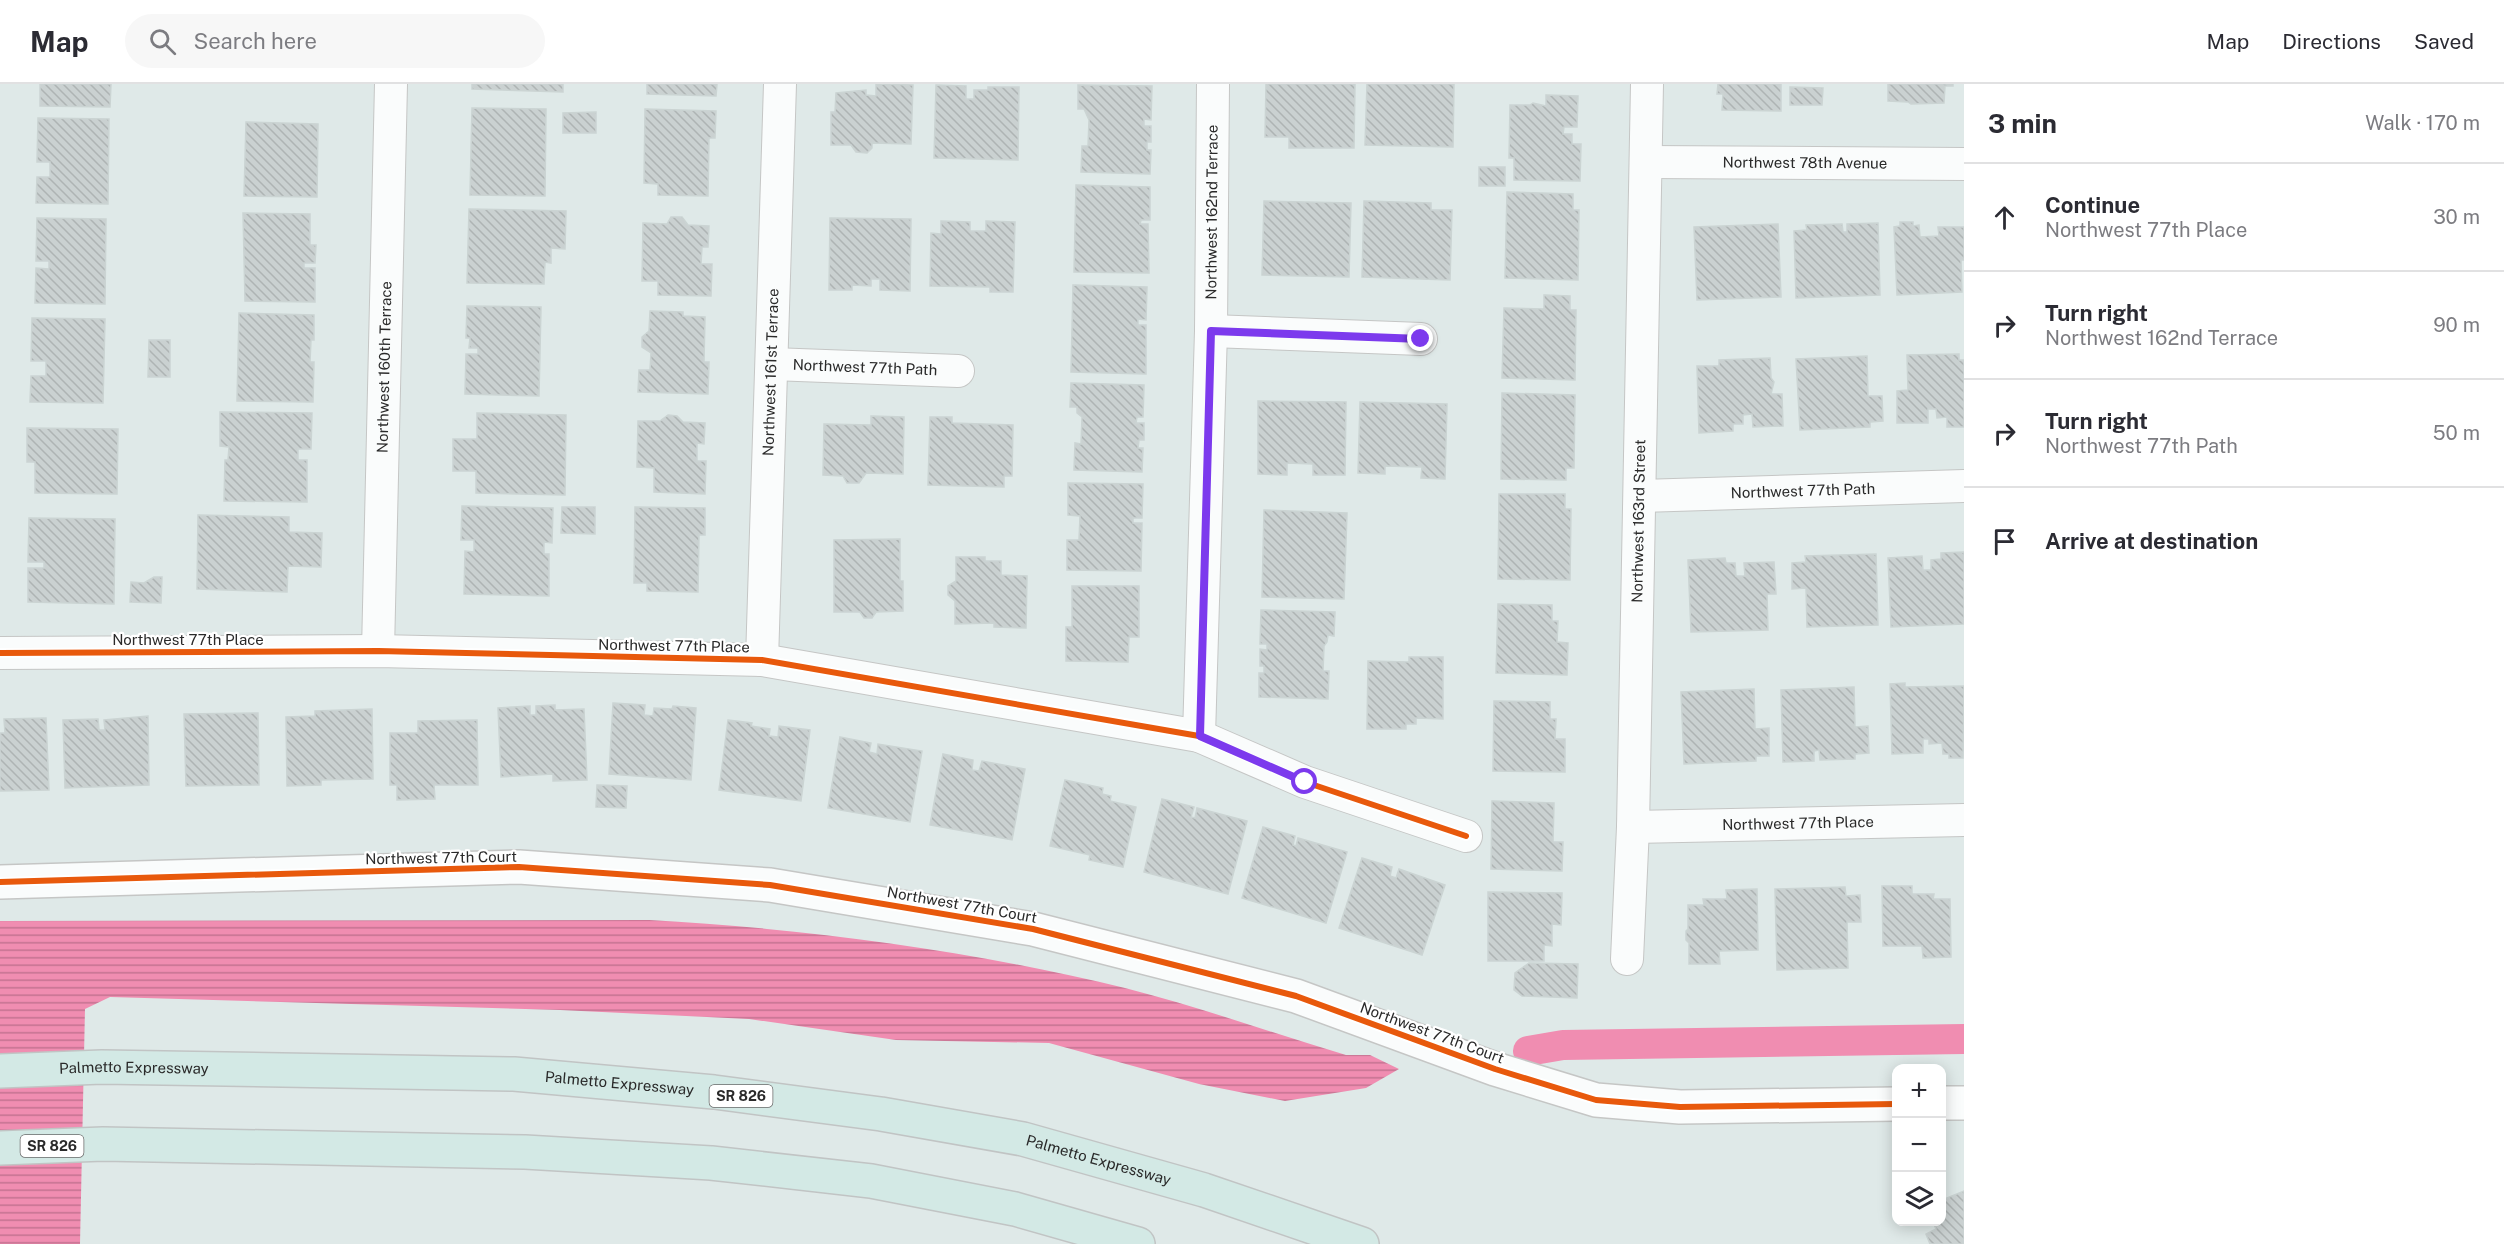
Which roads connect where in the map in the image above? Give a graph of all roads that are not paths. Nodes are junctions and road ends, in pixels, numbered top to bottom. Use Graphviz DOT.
graph roads {
  1 [pos="391,84"];
  2 [pos="780,84"];
  3 [pos="1213,84"];
  4 [pos="1647,84"];
  5 [pos="1646,162"];
  6 [pos="1964,164"];
  7 [pos="1211,331"];
  8 [pos="1421,339"];
  9 [pos="772,364"];
  10 [pos="958,371"];
  11 [pos="1964,486"];
  12 [pos="1641,496"];
  13 [pos="378,651"];
  14 [pos="0,653"];
  15 [pos="762,660"];
  16 [pos="1200,736"];
  17 [pos="1964,820"];
  18 [pos="1633,827"];
  19 [pos="1466,836"];
  20 [pos="0,882"];
  21 [pos="1627,959"];
  22 [pos="0,1071"];
  23 [pos="1946,1103"];
  24 [pos="1964,1103"];
  25 [pos="1892,1104"];
  26 [pos="0,1148"];
  27 [pos="1138,1244"];
  28 [pos="1362,1244"];
  1 -- 13 [label="street, Northwest 160th Terrace"];
  2 -- 9 [label="street, Northwest 161st Terrace"];
  3 -- 7 [label="street, Northwest 162nd Terrace"];
  4 -- 5 [label="street, Northwest 163rd Street"];
  5 -- 6 [label="street, Northwest 78th Avenue"];
  5 -- 12 [label="street, Northwest 163rd Street"];
  7 -- 8 [label="street"];
  7 -- 16 [label="street, Northwest 162nd Terrace"];
  9 -- 10 [label="street, Northwest 77th Path"];
  9 -- 15 [label="street, Northwest 161st Terrace"];
  11 -- 12 [label="street, Northwest 77th Path"];
  12 -- 18 [label="street, Northwest 163rd Street"];
  13 -- 14 [label="street, Northwest 77th Place"];
  13 -- 15 [label="street, Northwest 77th Place"];
  15 -- 16 [label="street, Northwest 77th Place"];
  16 -- 19 [label="street, Northwest 77th Place"];
  17 -- 18 [label="street, Northwest 77th Place"];
  18 -- 21 [label="street, Northwest 163rd Street"];
  20 -- 25 [label="street, Northwest 77th Court"];
  22 -- 28 [label="highway, Palmetto Expressway / SR 826"];
  23 -- 24 [label="street"];
  26 -- 27 [label="highway, SR 826"];
}
